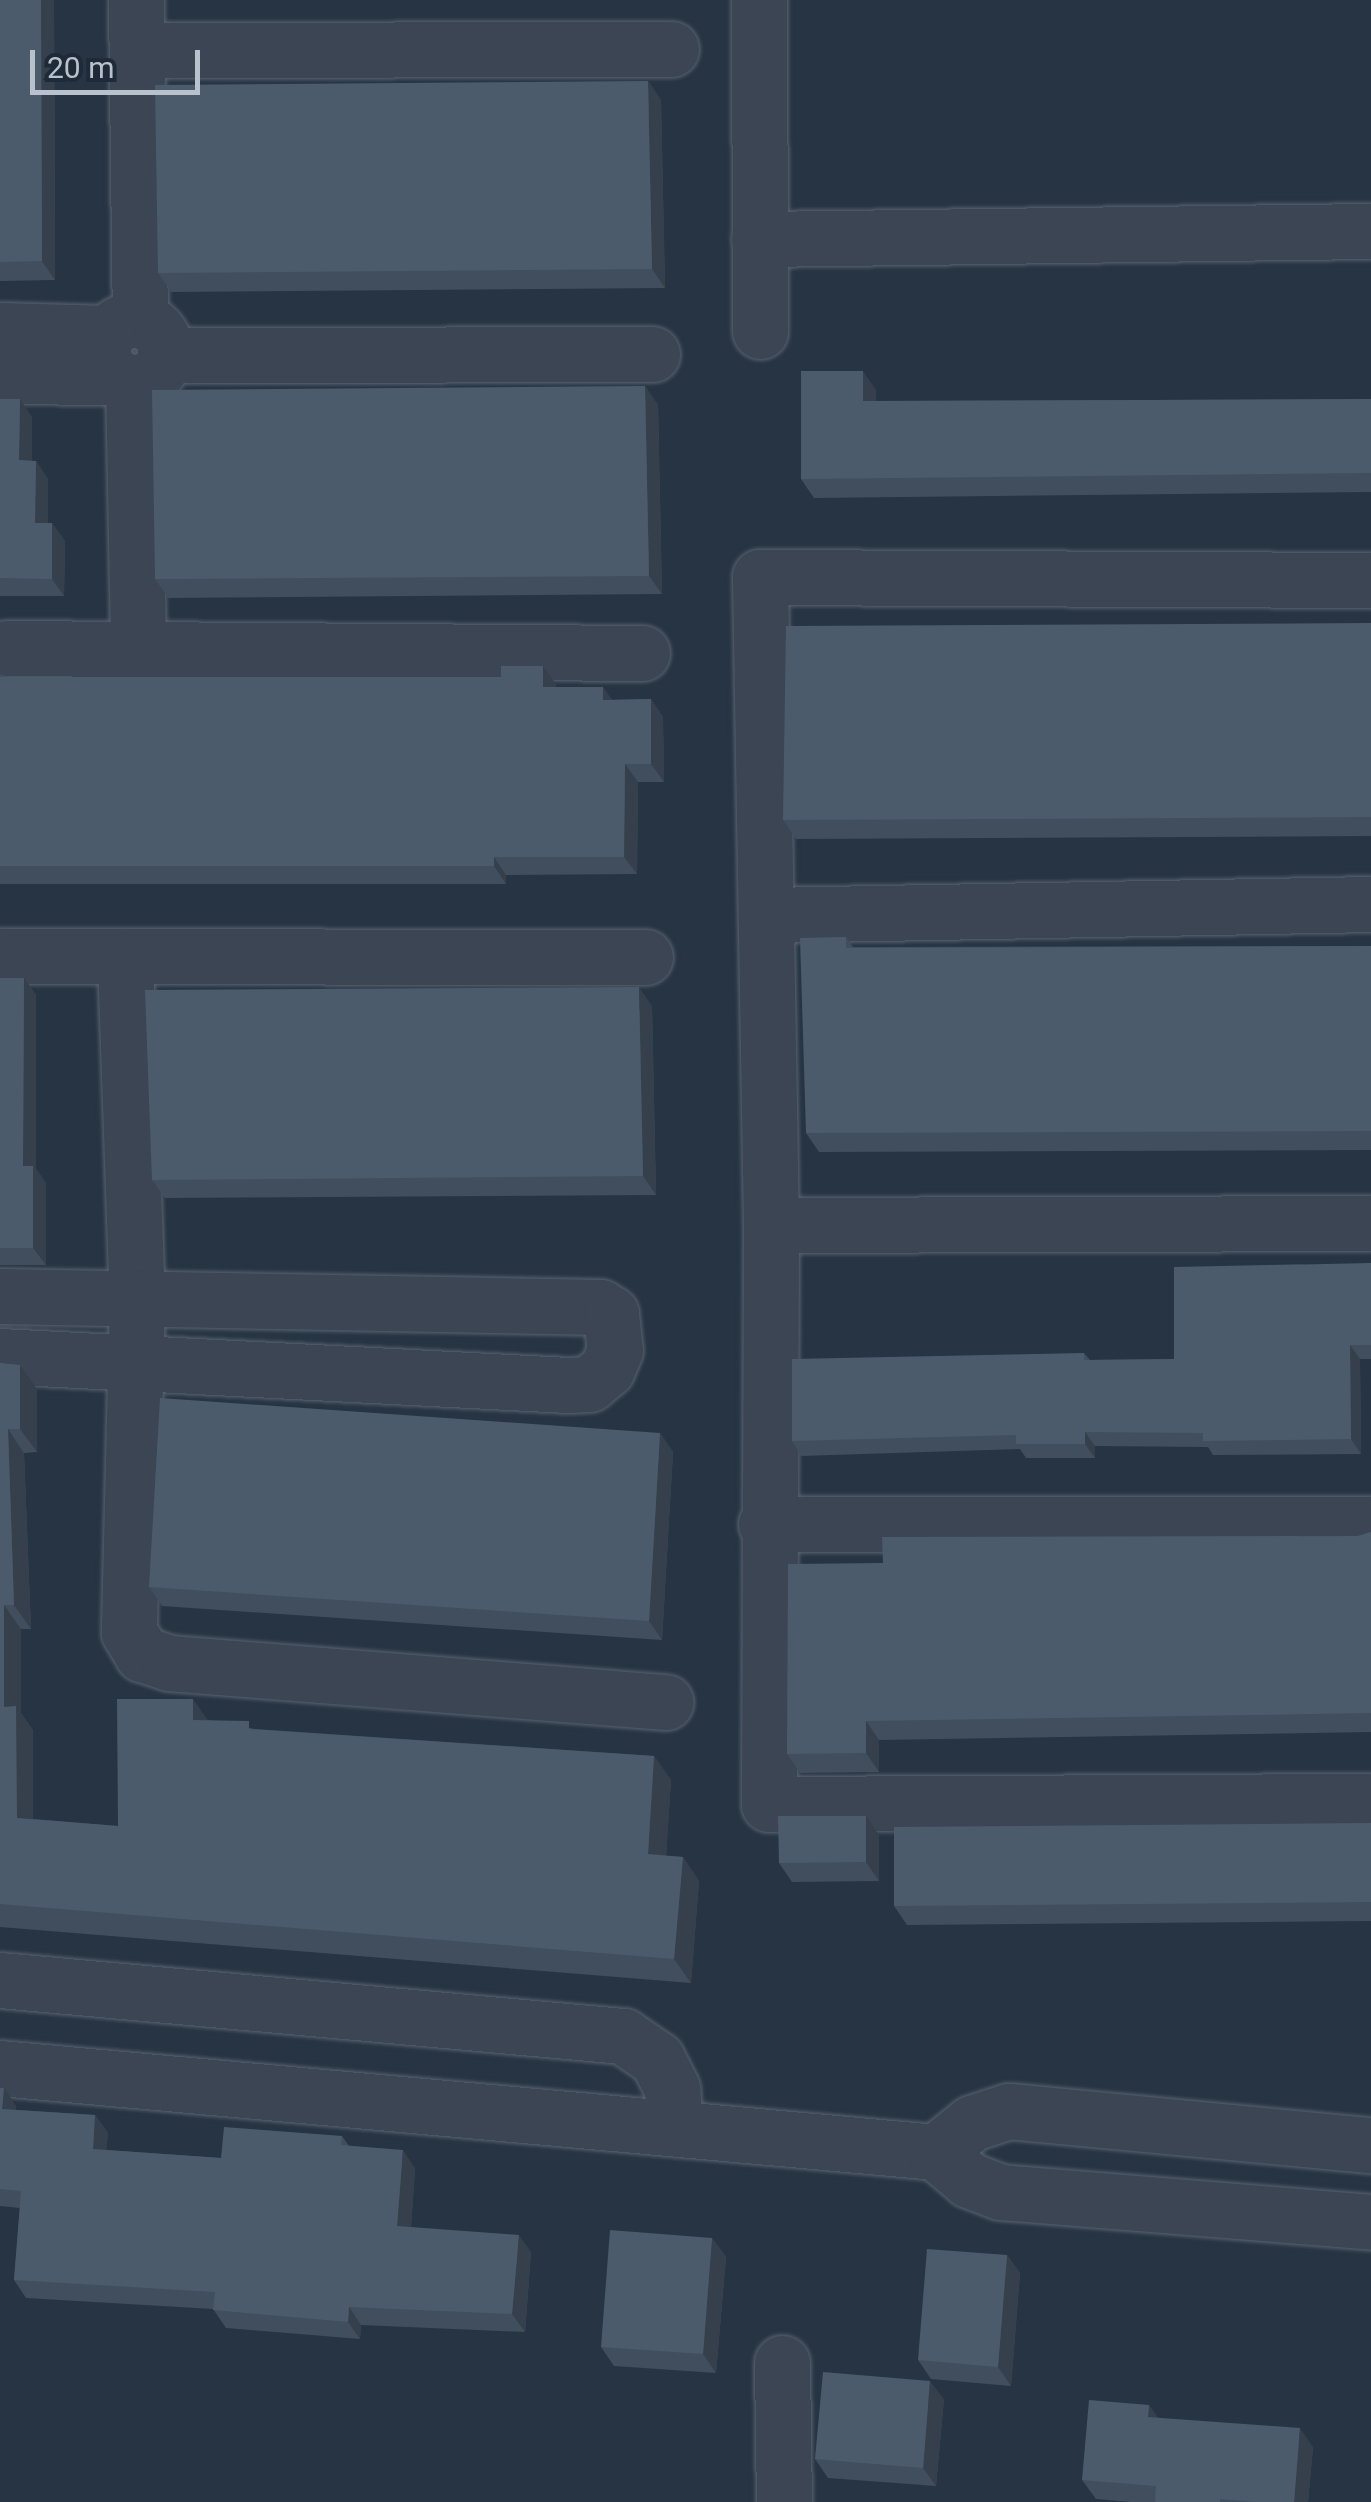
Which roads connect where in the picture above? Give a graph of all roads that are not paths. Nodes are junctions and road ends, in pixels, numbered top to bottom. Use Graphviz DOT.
graph roads {
  1 [pos="759,0"];
  2 [pos="136,25"];
  3 [pos="671,49"];
  4 [pos="1371,231"];
  5 [pos="759,238"];
  6 [pos="0,330"];
  7 [pos="760,331"];
  8 [pos="133,353"];
  9 [pos="652,354"];
  10 [pos="0,376"];
  11 [pos="1371,580"];
  12 [pos="138,645"];
  13 [pos="7,648"];
  14 [pos="642,654"];
  15 [pos="1371,904"];
  16 [pos="767,915"];
  17 [pos="0,956"];
  18 [pos="645,957"];
  19 [pos="125,960"];
  20 [pos="1371,1223"];
  21 [pos="771,1226"];
  22 [pos="0,1296"];
  23 [pos="137,1298"];
  24 [pos="0,1356"];
  25 [pos="135,1359"];
  26 [pos="766,1524"];
  27 [pos="1371,1524"];
  28 [pos="665,1702"];
  29 [pos="1371,1801"];
  30 [pos="0,1980"];
  31 [pos="0,2068"];
  32 [pos="674,2124"];
  33 [pos="1371,2145"];
  34 [pos="936,2152"];
  35 [pos="1371,2222"];
  36 [pos="782,2363"];
  37 [pos="784,2502"];
  1 -- 5 [label="street"];
  2 -- 3 [label="street"];
  2 -- 8 [label="street"];
  4 -- 5 [label="street"];
  5 -- 7 [label="street"];
  6 -- 8 [label="street"];
  8 -- 9 [label="street"];
  8 -- 10 [label="street"];
  8 -- 12 [label="street"];
  11 -- 16 [label="street"];
  12 -- 13 [label="street"];
  12 -- 14 [label="street"];
  15 -- 16 [label="street"];
  16 -- 21 [label="street"];
  17 -- 19 [label="street"];
  18 -- 19 [label="street"];
  19 -- 23 [label="street"];
  20 -- 21 [label="street"];
  21 -- 26 [label="street"];
  22 -- 23 [label="street"];
  23 -- 25 [label="street"];
  23 -- 25 [label="street"];
  24 -- 25 [label="street"];
  25 -- 28 [label="street"];
  26 -- 27 [label="street"];
  26 -- 29 [label="street"];
  30 -- 32 [label="street"];
  31 -- 32 [label="street"];
  32 -- 34 [label="street"];
  33 -- 34 [label="street"];
  34 -- 35 [label="street"];
  36 -- 37 [label="street"];
}
